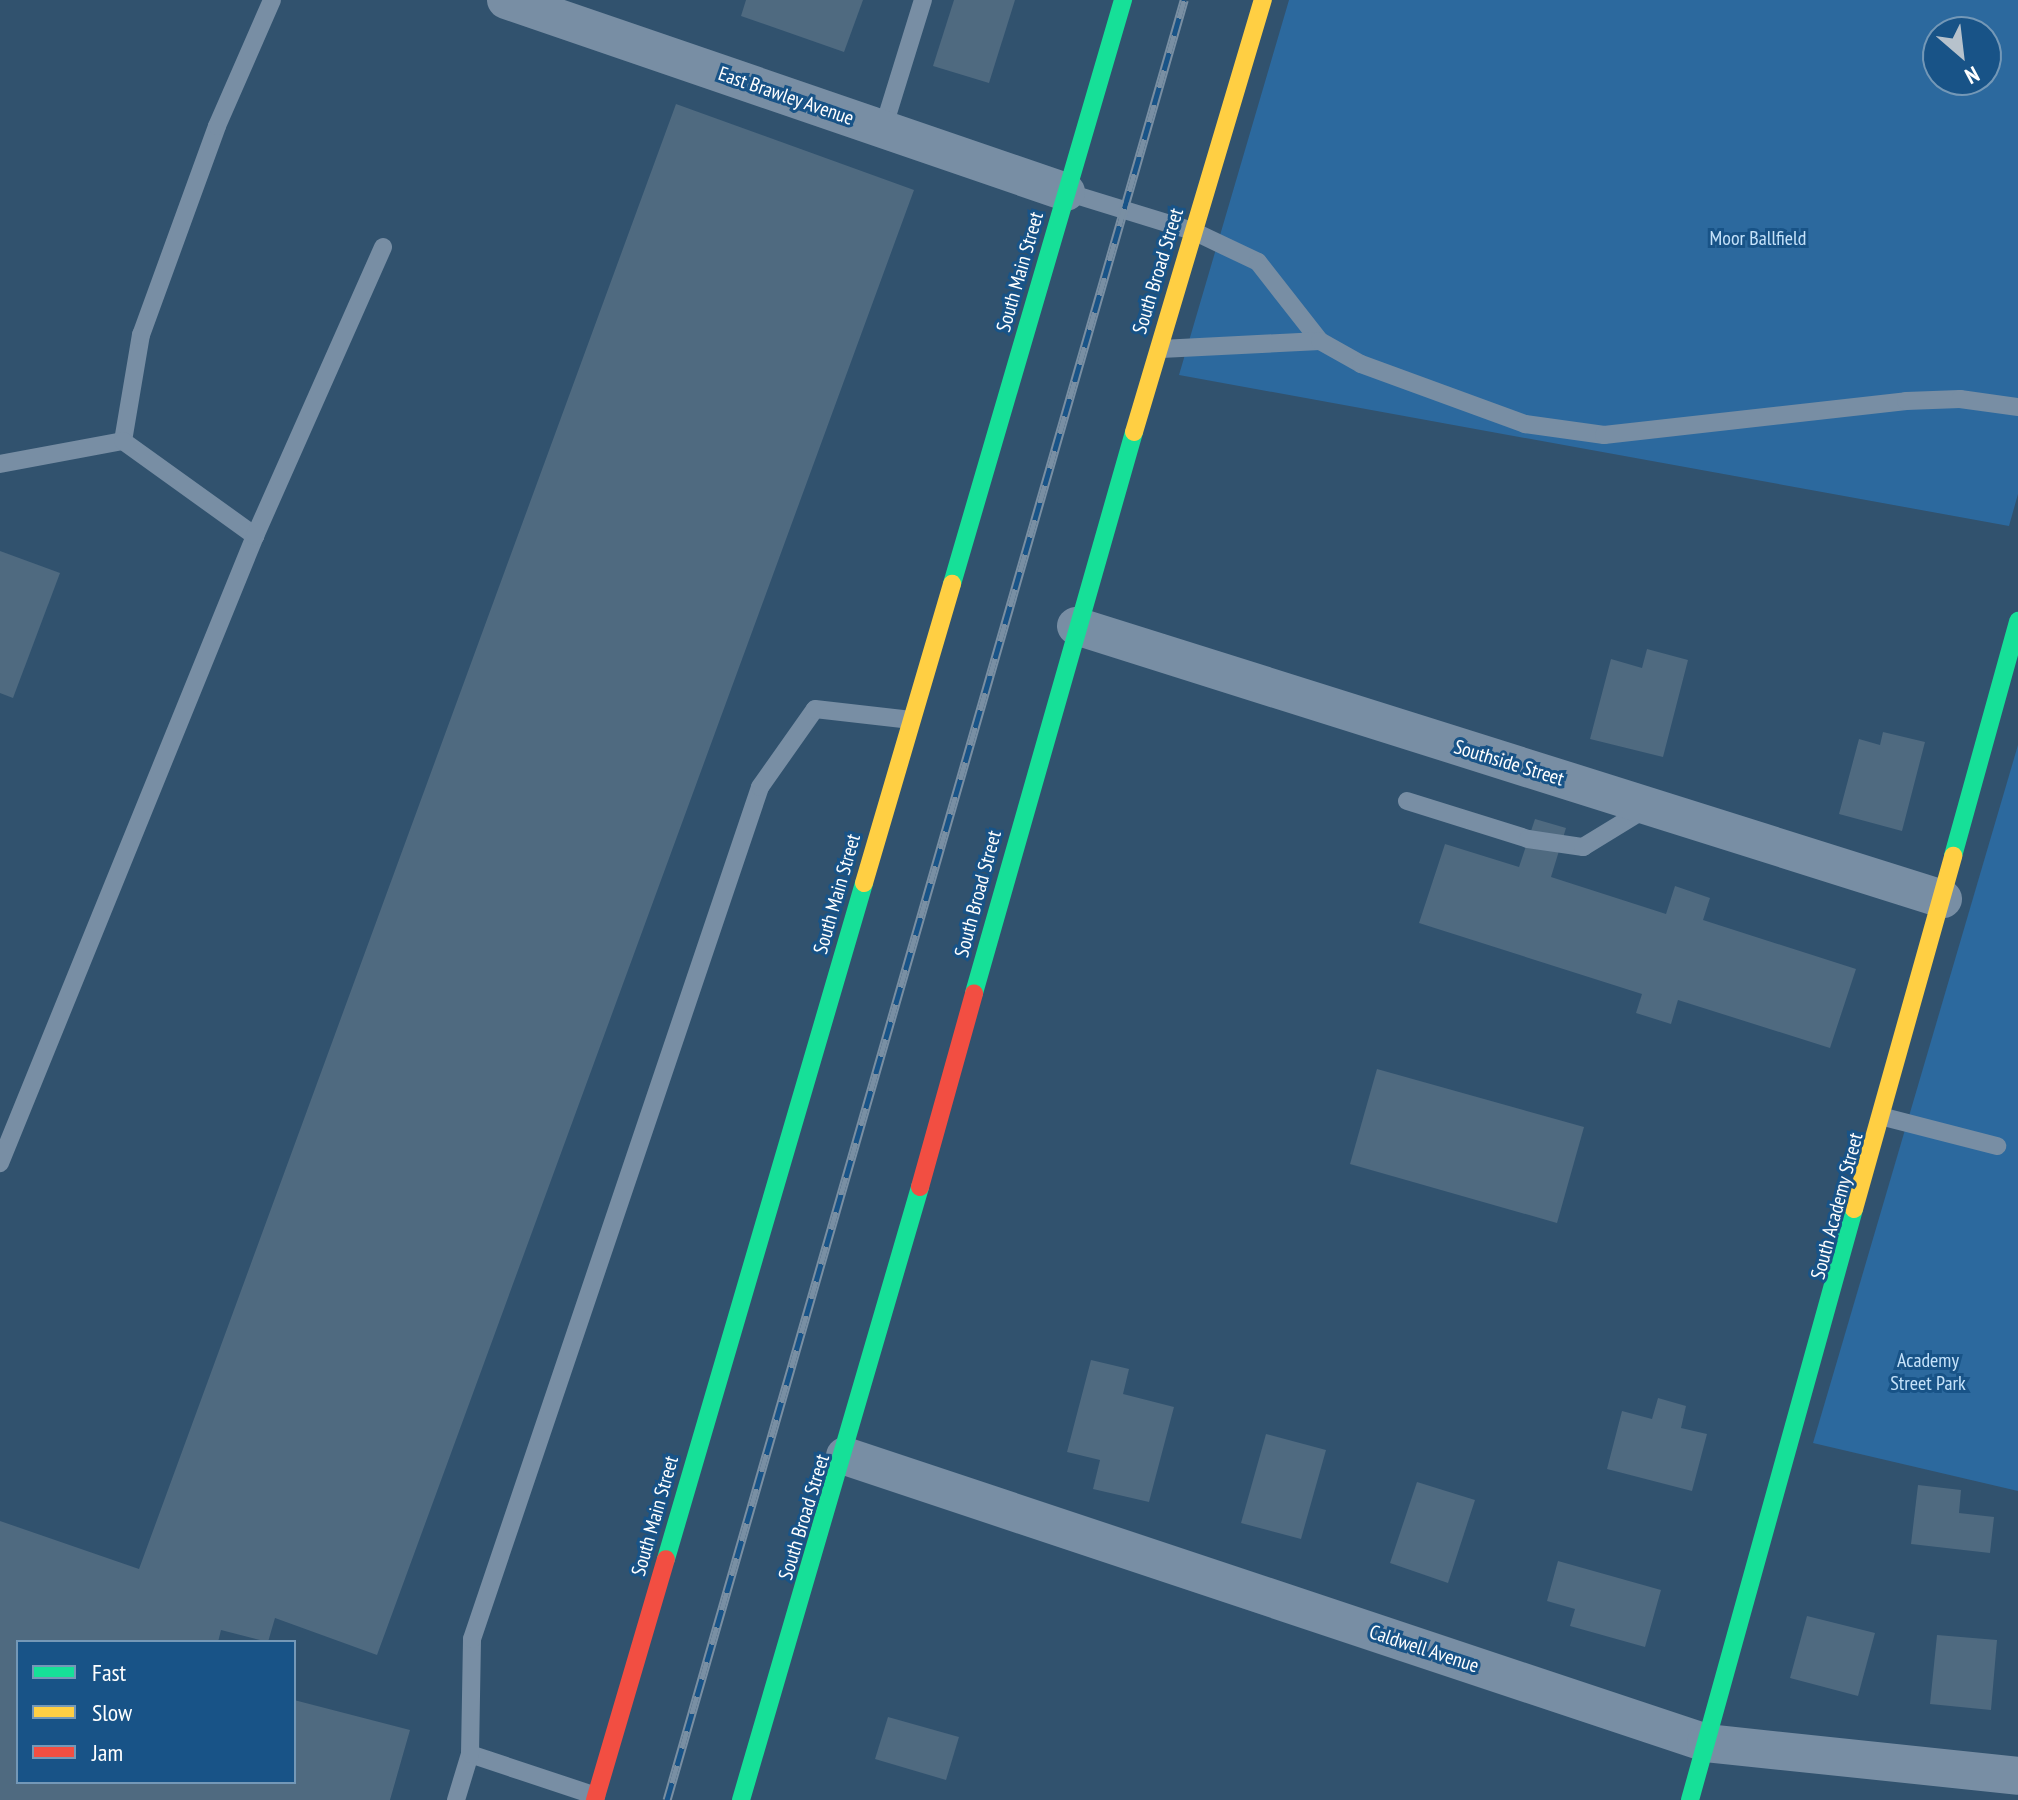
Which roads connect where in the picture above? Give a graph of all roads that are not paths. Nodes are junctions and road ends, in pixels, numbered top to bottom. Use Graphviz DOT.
graph roads {
  1 [pos="272,0"];
  2 [pos="506,0"];
  3 [pos="923,0"];
  4 [pos="1123,0"];
  5 [pos="1263,0"];
  6 [pos="883,129"];
  7 [pos="1066,192"];
  8 [pos="1193,231"];
  9 [pos="383,247"];
  10 [pos="1320,341"];
  11 [pos="1158,349"];
  12 [pos="2018,407"];
  13 [pos="123,441"];
  14 [pos="0,464"];
  15 [pos="255,536"];
  16 [pos="2018,621"];
  17 [pos="1076,626"];
  18 [pos="911,720"];
  19 [pos="1407,801"];
  20 [pos="1650,807"];
  21 [pos="1943,899"];
  22 [pos="1884,1117"];
  23 [pos="1997,1146"];
  24 [pos="0,1163"];
  25 [pos="845,1456"];
  26 [pos="1706,1743"];
  27 [pos="470,1754"];
  28 [pos="2018,1776"];
  29 [pos="601,1799"];
  30 [pos="456,1800"];
  31 [pos="741,1800"];
  32 [pos="1690,1800"];
  1 -- 13 [label="lane"];
  2 -- 6 [label="street, East Brawley Avenue"];
  3 -- 6 [label="lane"];
  4 -- 7 [label="street, South Main Street"];
  5 -- 8 [label="street, South Broad Street"];
  6 -- 7 [label="street, East Brawley Avenue"];
  7 -- 8 [label="lane"];
  7 -- 18 [label="street, South Main Street"];
  8 -- 10 [label="lane"];
  8 -- 11 [label="street, South Broad Street"];
  9 -- 15 [label="lane"];
  10 -- 11 [label="lane"];
  10 -- 12 [label="lane"];
  11 -- 17 [label="street, South Broad Street"];
  13 -- 14 [label="lane"];
  13 -- 15 [label="lane"];
  15 -- 24 [label="lane"];
  16 -- 21 [label="street, South Academy Street"];
  17 -- 20 [label="street, Southside Street"];
  17 -- 25 [label="street, South Broad Street"];
  18 -- 27 [label="lane"];
  18 -- 29 [label="street, South Main Street"];
  19 -- 20 [label="lane"];
  20 -- 21 [label="street, Southside Street"];
  21 -- 22 [label="street, South Academy Street"];
  22 -- 23 [label="lane"];
  22 -- 26 [label="street, South Academy Street"];
  25 -- 26 [label="street, Caldwell Avenue"];
  25 -- 31 [label="street, South Broad Street"];
  26 -- 28 [label="street, Caldwell Avenue"];
  26 -- 32 [label="street, South Academy Street"];
  27 -- 29 [label="lane"];
  27 -- 30 [label="lane"];
}
